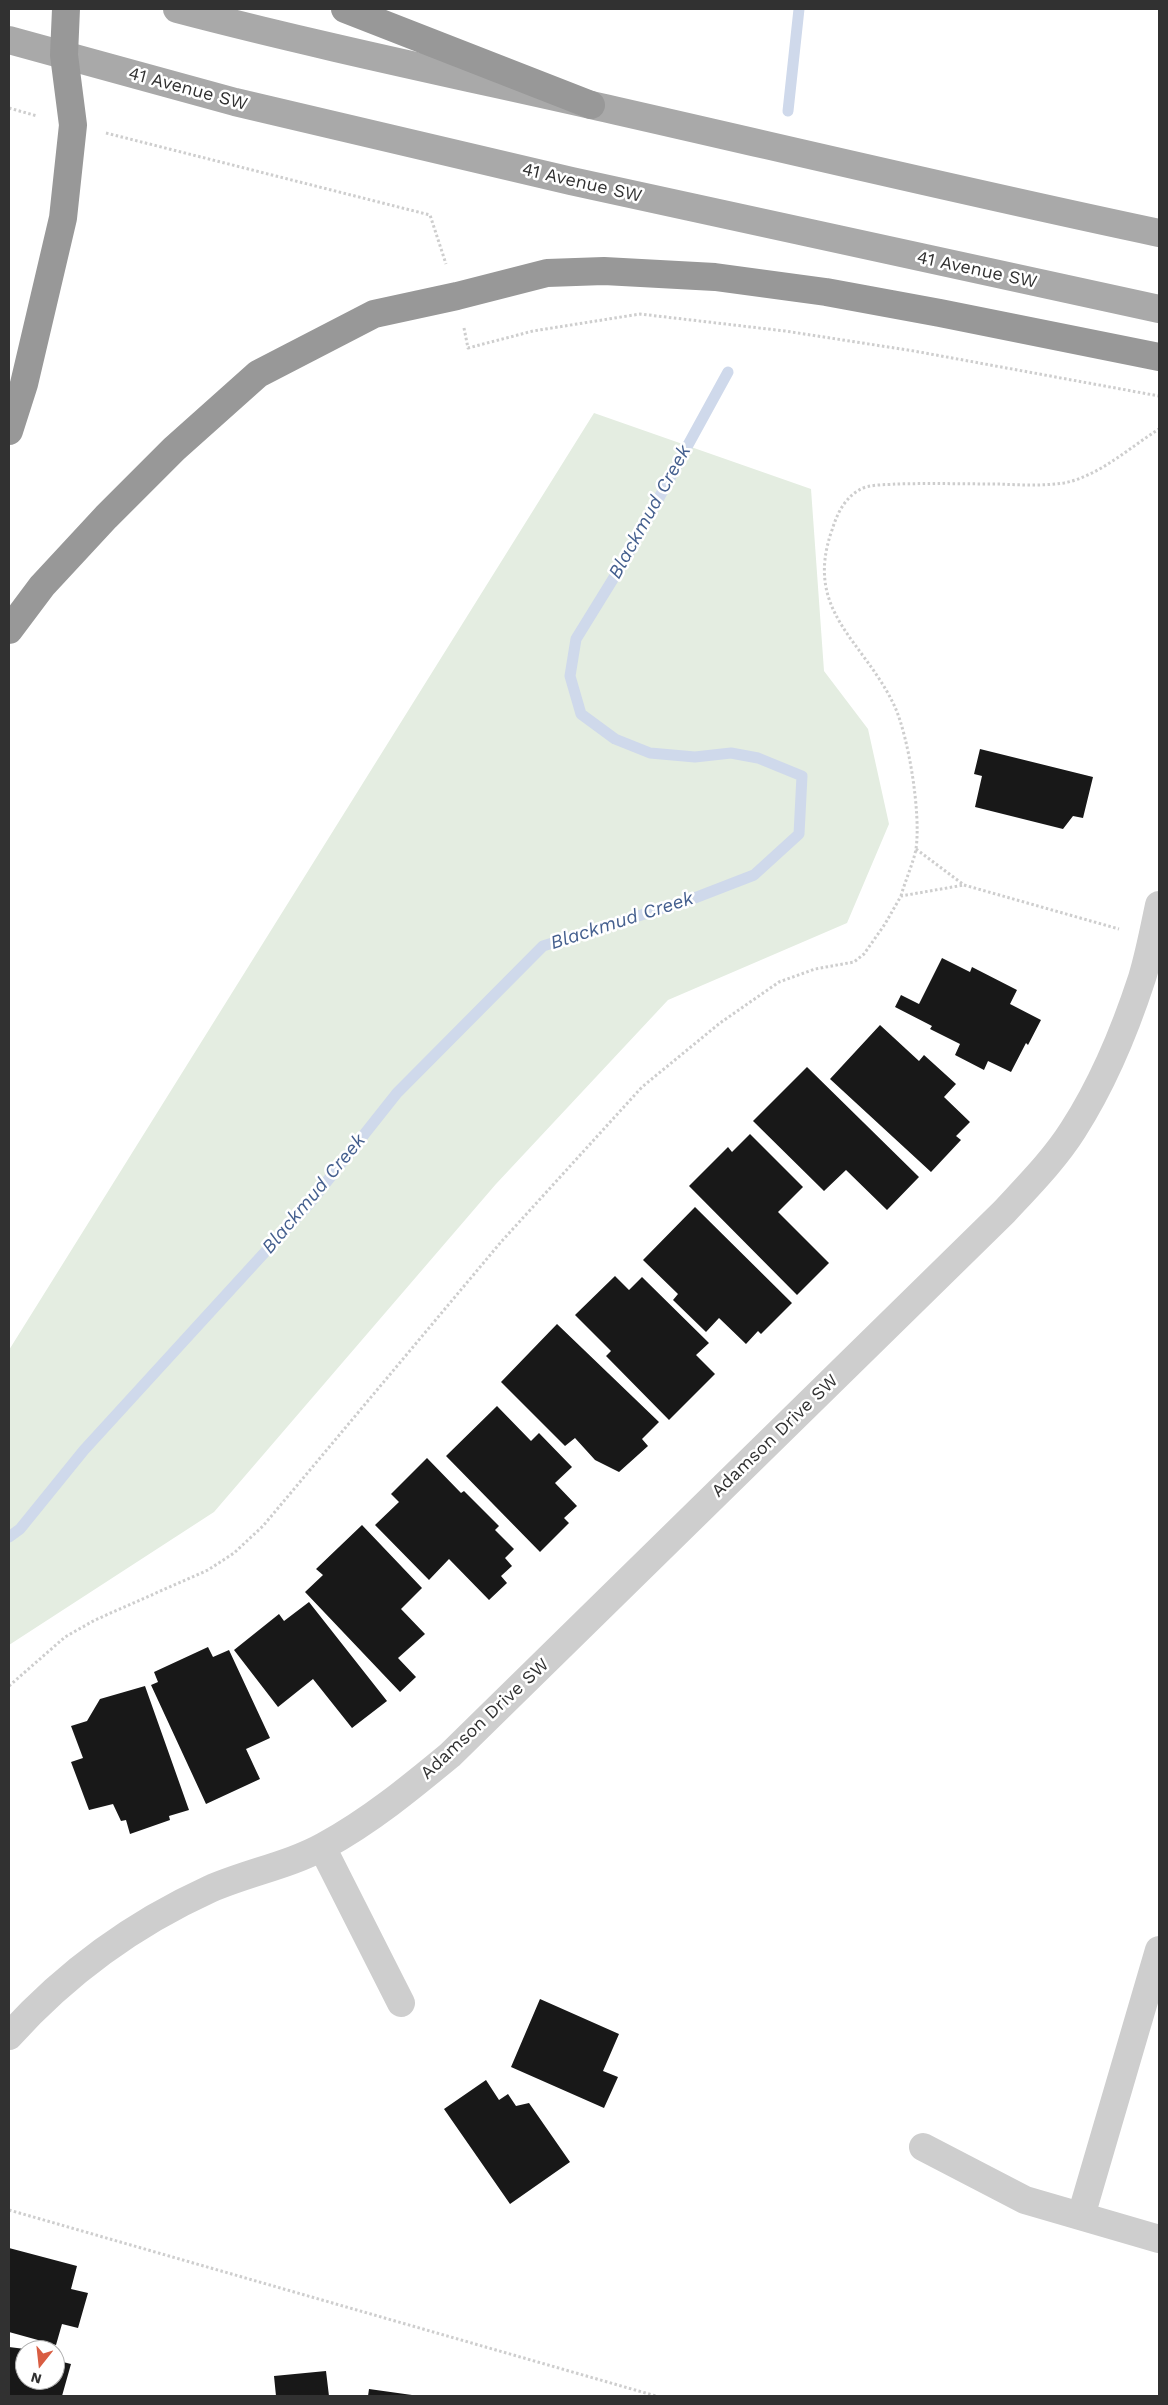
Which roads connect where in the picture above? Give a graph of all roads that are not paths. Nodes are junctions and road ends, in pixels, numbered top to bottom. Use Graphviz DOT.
graph roads {
  1 [pos="66,9"];
  2 [pos="177,9"];
  3 [pos="345,9"];
  4 [pos="9,40"];
  5 [pos="64,55"];
  6 [pos="592,105"];
  7 [pos="1159,233"];
  8 [pos="1159,309"];
  9 [pos="1159,357"];
  10 [pos="9,431"];
  11 [pos="9,630"];
  12 [pos="1159,904"];
  13 [pos="1151,981"];
  14 [pos="322,1847"];
  15 [pos="1159,1950"];
  16 [pos="400,2003"];
  17 [pos="9,2036"];
  18 [pos="923,2147"];
  19 [pos="1081,2216"];
  20 [pos="1159,2239"];
  1 -- 5 [label="highway"];
  2 -- 6 [label="main road"];
  3 -- 6 [label="highway"];
  4 -- 5 [label="main road, 41 Avenue SW"];
  5 -- 8 [label="main road, 41 Avenue SW"];
  5 -- 10 [label="highway"];
  6 -- 7 [label="main road"];
  9 -- 11 [label="highway"];
  12 -- 13 [label="street, Adamson Drive SW"];
  13 -- 14 [label="street, Adamson Drive SW"];
  14 -- 16 [label="street"];
  14 -- 17 [label="street, Adamson Drive SW"];
  15 -- 19 [label="street"];
  18 -- 19 [label="street"];
  19 -- 20 [label="street"];
}
